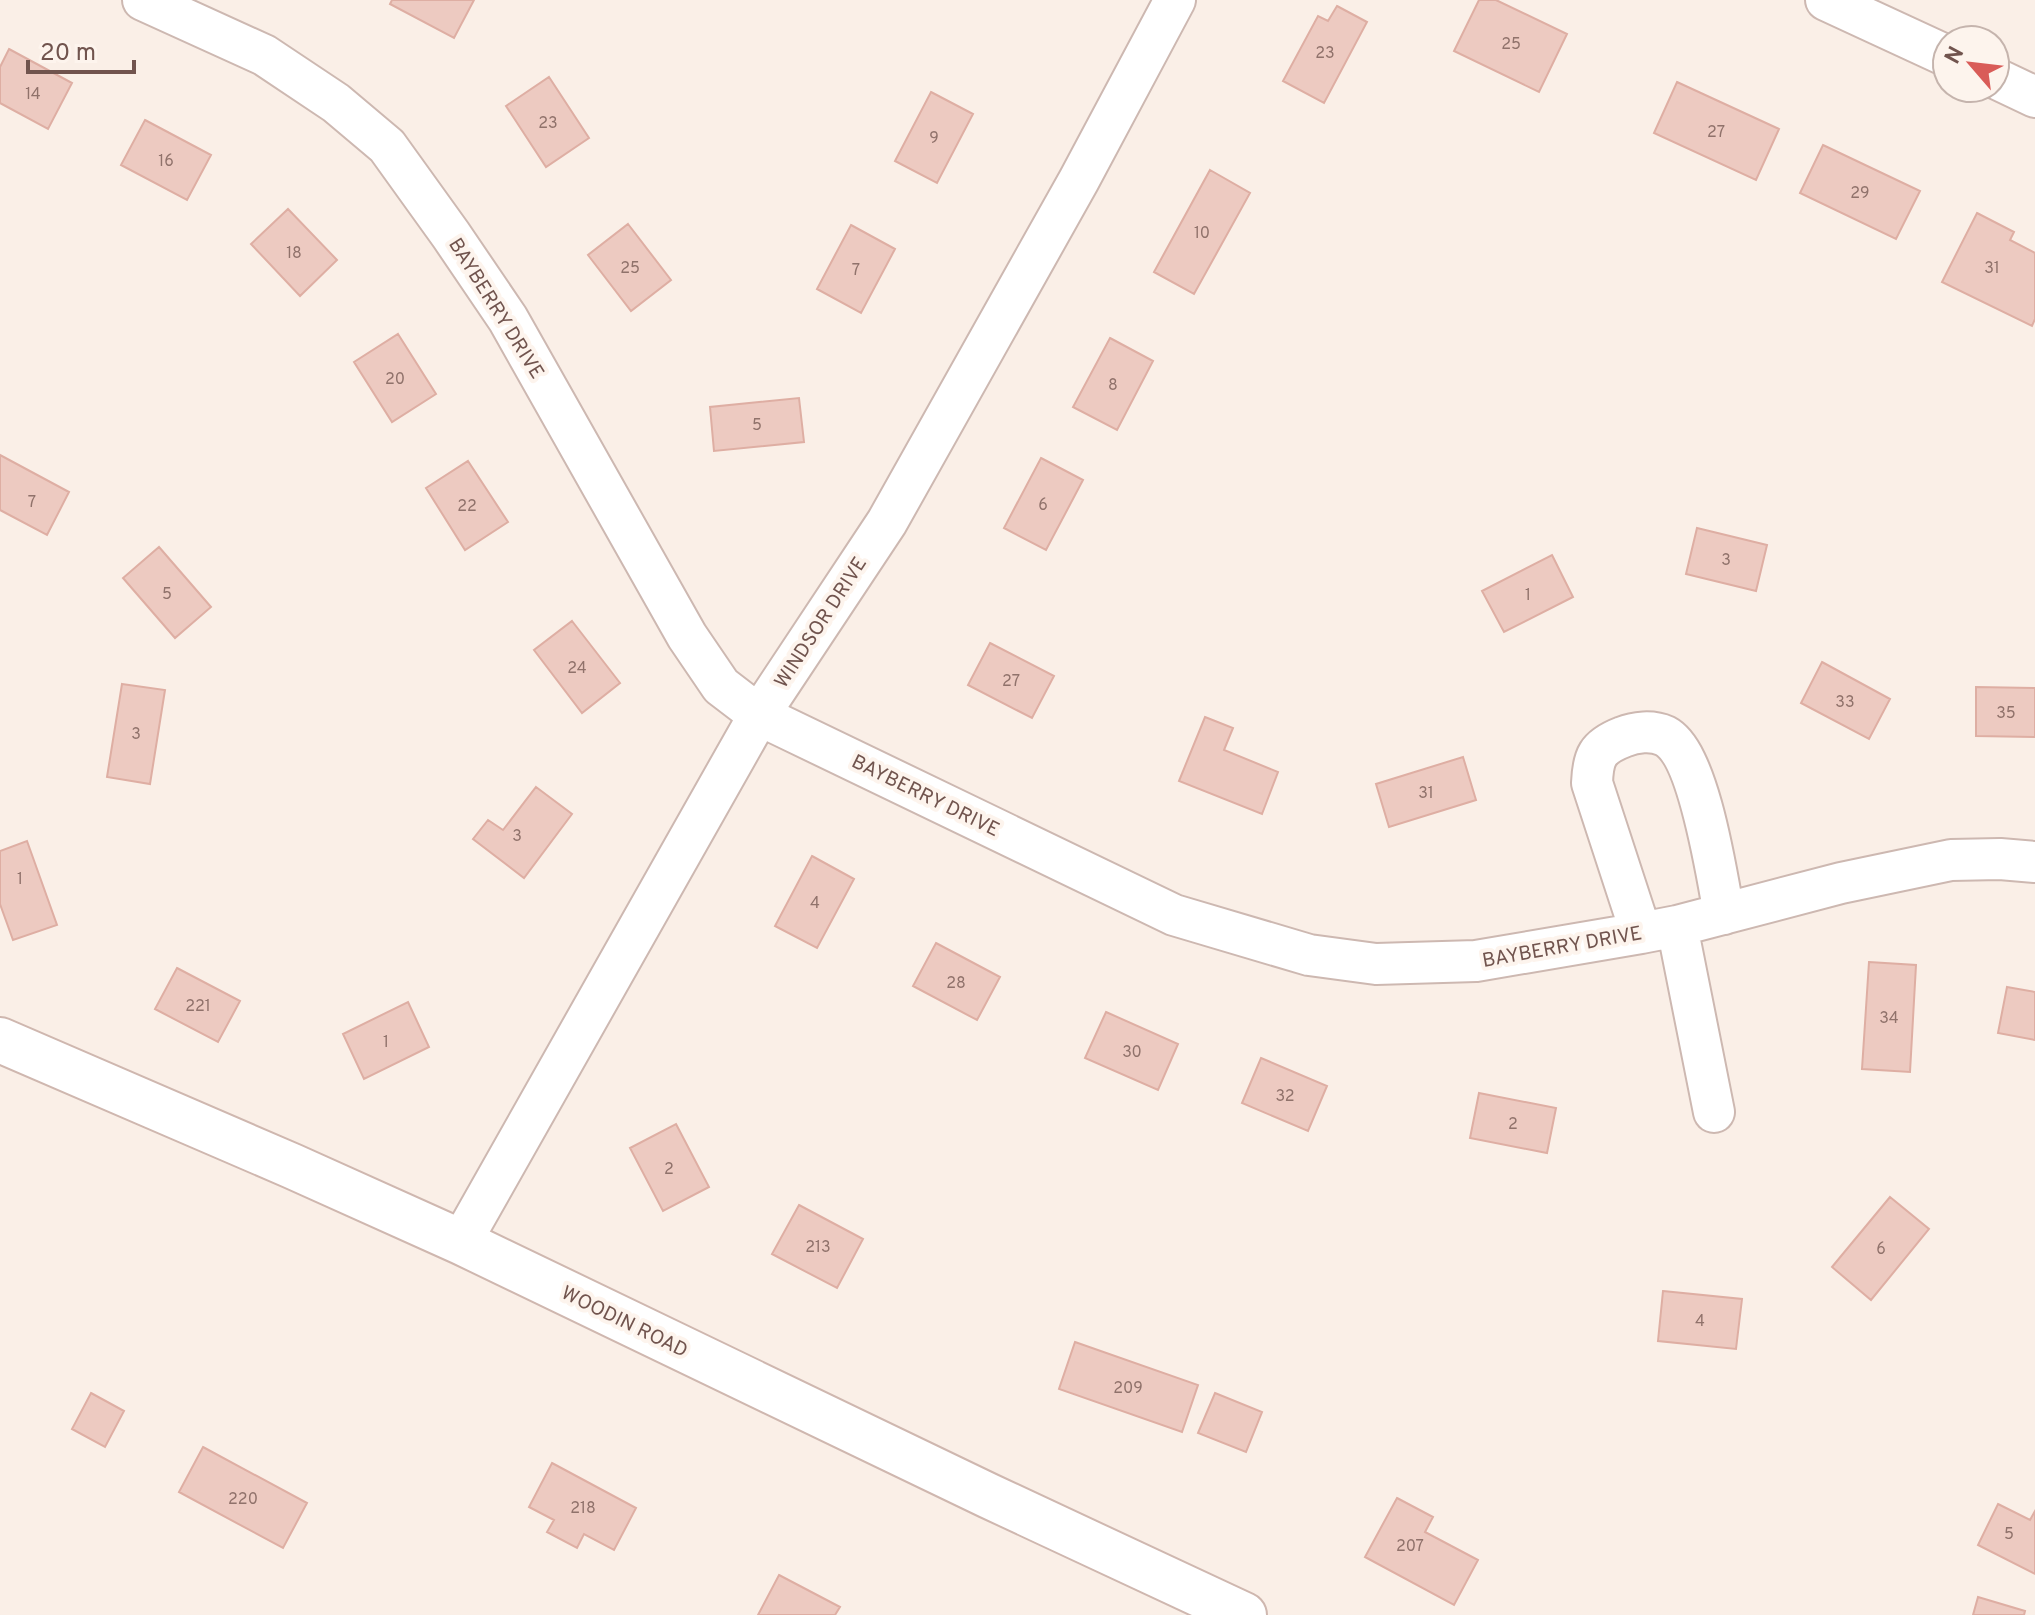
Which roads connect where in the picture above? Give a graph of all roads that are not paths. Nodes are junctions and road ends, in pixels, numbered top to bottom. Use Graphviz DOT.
graph roads {
  1 [pos="143,0"];
  2 [pos="1175,0"];
  3 [pos="1826,0"];
  4 [pos="1931,49"];
  5 [pos="2011,86"];
  6 [pos="2035,97"];
  7 [pos="759,715"];
  8 [pos="2035,862"];
  9 [pos="1724,914"];
  10 [pos="1659,930"];
  11 [pos="0,1040"];
  12 [pos="1714,1112"];
  13 [pos="461,1242"];
  14 [pos="1244,1615"];
  1 -- 7 [label="street, BAYBERRY DRIVE"];
  2 -- 7 [label="street, WINDSOR DRIVE"];
  3 -- 4 [label="street"];
  5 -- 6 [label="street"];
  7 -- 10 [label="street, BAYBERRY DRIVE"];
  7 -- 13 [label="street, WINDSOR DRIVE"];
  8 -- 9 [label="street, BAYBERRY DRIVE"];
  9 -- 10 [label="street, BAYBERRY DRIVE"];
  9 -- 10 [label="street"];
  10 -- 12 [label="street"];
  11 -- 13 [label="street, WOODIN ROAD"];
  13 -- 14 [label="street, WOODIN ROAD"];
}
